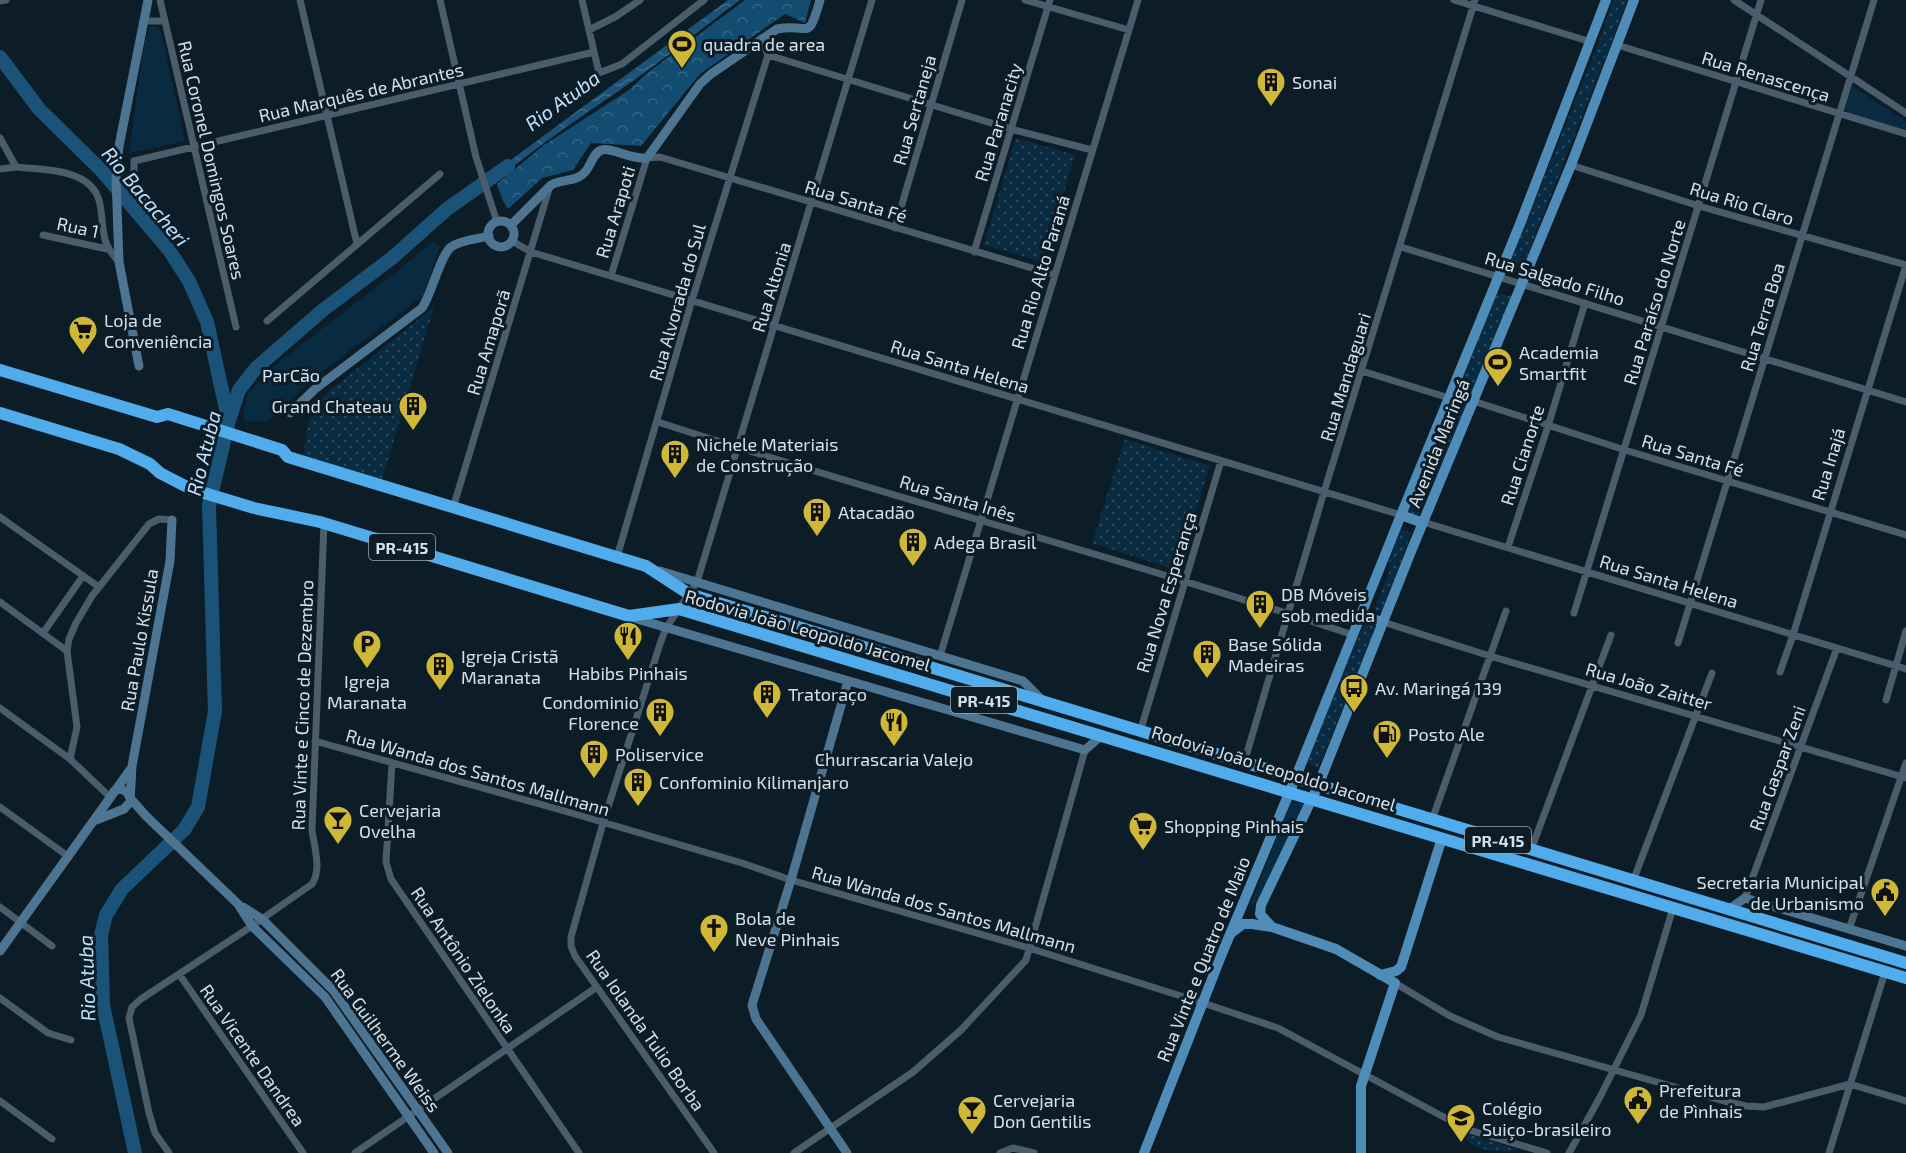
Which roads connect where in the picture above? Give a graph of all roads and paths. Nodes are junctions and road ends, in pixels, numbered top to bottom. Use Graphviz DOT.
graph roads {
  1 [pos="6,0"];
  2 [pos="148,0"];
  3 [pos="160,0"];
  4 [pos="300,0"];
  5 [pos="440,0"];
  6 [pos="582,0"];
  7 [pos="640,0"];
  8 [pos="704,0"];
  9 [pos="820,0"];
  10 [pos="872,0"];
  11 [pos="962,0"];
  12 [pos="1025,0"];
  13 [pos="1138,0"];
  14 [pos="1454,0"];
  15 [pos="1606,0"];
  16 [pos="1634,0"];
  17 [pos="1734,0"];
  18 [pos="1761,0"];
  19 [pos="1874,0"];
  20 [pos="0,2"];
  21 [pos="1049,3"];
  22 [pos="1474,3"];
  23 [pos="1757,15"];
  24 [pos="144,21"];
  25 [pos="164,21"];
  26 [pos="589,30"];
  27 [pos="1129,30"];
  28 [pos="761,38"];
  29 [pos="1592,42"];
  30 [pos="1617,45"];
  31 [pos="594,52"];
  32 [pos="768,55"];
  33 [pos="1851,76"];
  34 [pos="850,78"];
  35 [pos="1737,83"];
  36 [pos="459,84"];
  37 [pos="931,104"];
  38 [pos="1906,113"];
  39 [pos="1840,114"];
  40 [pos="327,115"];
  41 [pos="1011,129"];
  42 [pos="1906,134"];
  43 [pos="0,138"];
  44 [pos="194,147"];
  45 [pos="1092,150"];
  46 [pos="647,158"];
  47 [pos="1571,165"];
  48 [pos="16,167"];
  49 [pos="0,169"];
  50 [pos="440,174"];
  51 [pos="730,178"];
  52 [pos="550,185"];
  53 [pos="152,203"];
  54 [pos="813,203"];
  55 [pos="1700,206"];
  56 [pos="497,222"];
  57 [pos="511,225"];
  58 [pos="895,228"];
  59 [pos="43,235"];
  60 [pos="489,236"];
  61 [pos="1802,236"];
  62 [pos="512,241"];
  63 [pos="357,244"];
  64 [pos="1401,247"];
  65 [pos="107,249"];
  66 [pos="531,252"];
  67 [pos="974,252"];
  68 [pos="119,262"];
  69 [pos="1906,265"];
  70 [pos="1055,275"];
  71 [pos="611,276"];
  72 [pos="1499,277"];
  73 [pos="1523,284"];
  74 [pos="692,300"];
  75 [pos="1585,303"];
  76 [pos="267,321"];
  77 [pos="775,326"];
  78 [pos="1662,326"];
  79 [pos="236,327"];
  80 [pos="1765,358"];
  81 [pos="139,366"];
  82 [pos="0,370"];
  83 [pos="1362,371"];
  84 [pos="1866,390"];
  85 [pos="1449,398"];
  86 [pos="1017,399"];
  87 [pos="1473,400"];
  88 [pos="1906,402"];
  89 [pos="0,413"];
  90 [pos="290,413"];
  91 [pos="658,422"];
  92 [pos="1548,426"];
  93 [pos="736,448"];
  94 [pos="1625,450"];
  95 [pos="1221,461"];
  96 [pos="1727,481"];
  97 [pos="1324,492"];
  98 [pos="453,508"];
  99 [pos="1829,512"];
  100 [pos="1401,515"];
  101 [pos="0,517"];
  102 [pos="172,520"];
  103 [pos="981,521"];
  104 [pos="1423,523"];
  105 [pos="324,524"];
  106 [pos="1906,535"];
  107 [pos="1508,547"];
  108 [pos="617,558"];
  109 [pos="646,566"];
  110 [pos="1588,572"];
  111 [pos="83,576"];
  112 [pos="697,582"];
  113 [pos="1186,582"];
  114 [pos="99,587"];
  115 [pos="689,594"];
  116 [pos="0,602"];
  117 [pos="1690,603"];
  118 [pos="679,609"];
  119 [pos="1506,611"];
  120 [pos="1574,613"];
  121 [pos="1288,614"];
  122 [pos="629,616"];
  123 [pos="1361,616"];
  124 [pos="1383,622"];
  125 [pos="666,628"];
  126 [pos="1906,631"];
  127 [pos="43,633"];
  128 [pos="1353,635"];
  129 [pos="1611,635"];
  130 [pos="1793,635"];
  131 [pos="1678,643"];
  132 [pos="1837,648"];
  133 [pos="68,651"];
  134 [pos="940,656"];
  135 [pos="1490,656"];
  136 [pos="1896,665"];
  137 [pos="1906,669"];
  138 [pos="1780,672"];
  139 [pos="1713,674"];
  140 [pos="848,681"];
  141 [pos="1592,686"];
  142 [pos="1886,700"];
  143 [pos="1046,703"];
  144 [pos="0,708"];
  145 [pos="1698,715"];
  146 [pos="1140,732"];
  147 [pos="1102,735"];
  148 [pos="315,741"];
  149 [pos="1801,746"];
  150 [pos="1085,750"];
  151 [pos="70,759"];
  152 [pos="392,763"];
  153 [pos="1244,763"];
  154 [pos="1906,763"];
  155 [pos="132,766"];
  156 [pos="1904,777"];
  157 [pos="1295,779"];
  158 [pos="1318,786"];
  159 [pos="1290,792"];
  160 [pos="112,794"];
  161 [pos="130,798"];
  162 [pos="1312,799"];
  163 [pos="0,807"];
  164 [pos="121,810"];
  165 [pos="149,819"];
  166 [pos="96,820"];
  167 [pos="1432,820"];
  168 [pos="603,823"];
  169 [pos="1442,838"];
  170 [pos="1531,850"];
  171 [pos="69,857"];
  172 [pos="792,880"];
  173 [pos="1634,881"];
  174 [pos="1677,894"];
  175 [pos="1745,897"];
  176 [pos="238,904"];
  177 [pos="0,907"];
  178 [pos="1673,908"];
  179 [pos="1728,910"];
  180 [pos="262,919"];
  181 [pos="21,922"];
  182 [pos="252,926"];
  183 [pos="1272,927"];
  184 [pos="1849,929"];
  185 [pos="1230,934"];
  186 [pos="52,946"];
  187 [pos="1906,946"];
  188 [pos="1029,948"];
  189 [pos="0,951"];
  190 [pos="1906,963"];
  191 [pos="1885,972"];
  192 [pos="179,974"];
  193 [pos="1380,975"];
  194 [pos="1906,978"];
  195 [pos="1395,983"];
  196 [pos="597,987"];
  197 [pos="0,998"];
  198 [pos="1203,1003"];
  199 [pos="71,1040"];
  200 [pos="507,1048"];
  201 [pos="1613,1071"];
  202 [pos="1365,1075"];
  203 [pos="1850,1084"];
  204 [pos="0,1101"];
  205 [pos="1906,1101"];
  206 [pos="418,1110"];
  207 [pos="409,1116"];
  208 [pos="831,1130"];
  209 [pos="52,1139"];
  210 [pos="1002,1152"];
  211 [pos="169,1153"];
  212 [pos="303,1153"];
  213 [pos="355,1153"];
  214 [pos="434,1153"];
  215 [pos="448,1153"];
  216 [pos="579,1153"];
  217 [pos="714,1153"];
  218 [pos="794,1153"];
  219 [pos="847,1153"];
  220 [pos="1034,1153"];
  221 [pos="1144,1153"];
  222 [pos="1361,1153"];
  223 [pos="1547,1153"];
  224 [pos="1569,1153"];
  225 [pos="1829,1153"];
  1 -- 20 [label="street"];
  2 -- 24 [label="street"];
  3 -- 25 [label="street, Rua Coronel Domingos Soares"];
  4 -- 40 [label="street"];
  5 -- 36 [label="street"];
  6 -- 26 [label="street"];
  7 -- 26 [label="street"];
  8 -- 31 [label="street"];
  9 -- 28 [label="street"];
  10 -- 34 [label="street, Rua Altonia"];
  11 -- 37 [label="street, Rua Sertaneja"];
  12 -- 21 [label="street"];
  13 -- 27 [label="street, Rua Rio Alto Paraná"];
  14 -- 22 [label="street"];
  15 -- 29 [label="main road, Avenida Maringá"];
  16 -- 30 [label="main road, Avenida Maringá"];
  17 -- 23 [label="street"];
  18 -- 23 [label="street, Rua Paraíso do Norte"];
  19 -- 33 [label="street, Rua Terra Boa"];
  21 -- 27 [label="street"];
  21 -- 41 [label="street, Rua Paranacity"];
  22 -- 29 [label="street"];
  22 -- 64 [label="street, Rua Mandaguari"];
  23 -- 33 [label="street"];
  23 -- 35 [label="street, Rua Paraíso do Norte"];
  24 -- 25 [label="street"];
  24 -- 68 [label="street"];
  25 -- 44 [label="street, Rua Coronel Domingos Soares"];
  26 -- 31 [label="street"];
  27 -- 45 [label="street, Rua Rio Alto Paraná"];
  28 -- 32 [label="street"];
  28 -- 46 [label="street"];
  29 -- 72 [label="main road, Avenida Maringá"];
  30 -- 35 [label="street, Rua Renascença"];
  30 -- 47 [label="main road, Avenida Maringá"];
  31 -- 36 [label="street, Rua Marquês de Abrantes"];
  32 -- 34 [label="street"];
  32 -- 51 [label="street, Rua Alvorada do Sul"];
  33 -- 38 [label="street"];
  33 -- 39 [label="street, Rua Terra Boa"];
  34 -- 37 [label="street"];
  34 -- 54 [label="street, Rua Altonia"];
  35 -- 39 [label="street, Rua Renascença"];
  35 -- 55 [label="street, Rua Paraíso do Norte"];
  36 -- 40 [label="street, Rua Marquês de Abrantes"];
  36 -- 56 [label="street"];
  37 -- 41 [label="street"];
  37 -- 58 [label="street, Rua Sertaneja"];
  39 -- 42 [label="street, Rua Renascença"];
  39 -- 61 [label="street, Rua Terra Boa"];
  40 -- 44 [label="street, Rua Marquês de Abrantes"];
  40 -- 63 [label="street"];
  41 -- 45 [label="street"];
  41 -- 67 [label="street, Rua Paranacity"];
  43 -- 48 [label="street"];
  44 -- 53 [label="street, Rua Marquês de Abrantes"];
  44 -- 79 [label="street, Rua Coronel Domingos Soares"];
  45 -- 70 [label="street, Rua Rio Alto Paraná"];
  46 -- 51 [label="street, Rua Santa Fé"];
  46 -- 52 [label="street"];
  46 -- 71 [label="street, Rua Arapoti"];
  47 -- 55 [label="street, Rua Rio Claro"];
  47 -- 73 [label="main road, Avenida Maringá"];
  48 -- 49 [label="street"];
  48 -- 65 [label="street"];
  50 -- 63 [label="street"];
  51 -- 54 [label="street, Rua Santa Fé"];
  51 -- 74 [label="street, Rua Alvorada do Sul"];
  52 -- 57 [label="street"];
  52 -- 66 [label="street, Rua Amaporã"];
  54 -- 58 [label="street, Rua Santa Fé"];
  54 -- 77 [label="street, Rua Altonia"];
  55 -- 61 [label="street, Rua Rio Claro"];
  55 -- 78 [label="street, Rua Paraíso do Norte"];
  56 -- 57 [label="street"];
  56 -- 60 [label="street"];
  57 -- 62 [label="street"];
  58 -- 67 [label="street, Rua Santa Fé"];
  59 -- 65 [label="street, Rua 1"];
  60 -- 62 [label="street"];
  60 -- 90 [label="street"];
  61 -- 69 [label="street, Rua Rio Claro"];
  61 -- 80 [label="street, Rua Terra Boa"];
  62 -- 66 [label="street, Rua Santa Helena"];
  63 -- 76 [label="street"];
  64 -- 72 [label="street, Rua Salgado Filho"];
  64 -- 83 [label="street, Rua Mandaguari"];
  65 -- 68 [label="street"];
  66 -- 71 [label="street, Rua Santa Helena"];
  66 -- 98 [label="street, Rua Amaporã"];
  67 -- 70 [label="street, Rua Santa Fé"];
  68 -- 81 [label="street"];
  69 -- 84 [label="street, Rua Inajá"];
  70 -- 86 [label="street, Rua Rio Alto Paraná"];
  71 -- 74 [label="street, Rua Santa Helena"];
  72 -- 73 [label="street, Rua Salgado Filho"];
  72 -- 85 [label="main road, Avenida Maringá"];
  73 -- 75 [label="street, Rua Salgado Filho"];
  73 -- 87 [label="main road, Avenida Maringá"];
  74 -- 77 [label="street, Rua Santa Helena"];
  74 -- 91 [label="street, Rua Alvorada do Sul"];
  75 -- 78 [label="street, Rua Salgado Filho"];
  75 -- 92 [label="street, Rua Cianorte"];
  77 -- 86 [label="street, Rua Santa Helena"];
  77 -- 93 [label="street, Rua Altonia"];
  78 -- 80 [label="street, Rua Salgado Filho"];
  78 -- 94 [label="street, Rua Paraíso do Norte"];
  80 -- 84 [label="street, Rua Salgado Filho"];
  80 -- 96 [label="street, Rua Terra Boa"];
  82 -- 98 [label="highway, Rodovia João Leopoldo Jacomel"];
  83 -- 85 [label="street"];
  83 -- 97 [label="street, Rua Mandaguari"];
  84 -- 88 [label="street, Rua Salgado Filho"];
  84 -- 99 [label="street, Rua Inajá"];
  85 -- 100 [label="main road, Avenida Maringá"];
  86 -- 95 [label="street, Rua Santa Helena"];
  86 -- 103 [label="street, Rua Rio Alto Paraná"];
  87 -- 92 [label="street, Rua Santa Fé"];
  87 -- 104 [label="main road, Avenida Maringá"];
  89 -- 105 [label="highway, Rodovia João Leopoldo Jacomel / PR-415"];
  91 -- 93 [label="street, Rua Santa Inês"];
  91 -- 108 [label="street, Rua Alvorada do Sul"];
  92 -- 94 [label="street, Rua Santa Fé"];
  92 -- 107 [label="street, Rua Cianorte"];
  93 -- 103 [label="street, Rua Santa Inês"];
  93 -- 112 [label="street, Rua Altonia"];
  94 -- 96 [label="street, Rua Santa Fé"];
  94 -- 110 [label="street, Rua Paraíso do Norte"];
  95 -- 97 [label="street, Rua Santa Helena"];
  95 -- 113 [label="street, Rua Nova Esperança"];
  96 -- 99 [label="street, Rua Santa Fé"];
  96 -- 117 [label="street, Rua Terra Boa"];
  97 -- 100 [label="street, Rua Santa Helena"];
  97 -- 121 [label="street, Rua Mandaguari"];
  98 -- 108 [label="highway, Rodovia João Leopoldo Jacomel"];
  99 -- 106 [label="street, Rua Santa Fé"];
  99 -- 130 [label="street, Rua Inajá"];
  100 -- 104 [label="main road"];
  100 -- 123 [label="main road, Avenida Maringá"];
  101 -- 111 [label="street"];
  102 -- 114 [label="street"];
  102 -- 155 [label="street, Rua Paulo Kissula"];
  103 -- 113 [label="street, Rua Santa Inês"];
  103 -- 134 [label="street, Rua Rio Alto Paraná"];
  104 -- 107 [label="street, Rua Santa Helena"];
  104 -- 124 [label="main road, Avenida Maringá"];
  105 -- 122 [label="highway, Rodovia João Leopoldo Jacomel / PR-415"];
  105 -- 148 [label="street, Rua Vinte e Cinco de Dezembro"];
  107 -- 110 [label="street, Rua Santa Helena"];
  108 -- 109 [label="highway, Rodovia João Leopoldo Jacomel"];
  109 -- 112 [label="street, Rodovia João Leopoldo Jacomel"];
  109 -- 115 [label="highway, Rodovia João Leopoldo Jacomel / PR-415"];
  110 -- 117 [label="street, Rua Santa Helena"];
  110 -- 120 [label="street, Rua Paraíso do Norte"];
  111 -- 114 [label="street"];
  111 -- 127 [label="street"];
  112 -- 115 [label="street, Rua Iolanda Tulio Borba"];
  112 -- 134 [label="street, Rodovia João Leopoldo Jacomel"];
  113 -- 121 [label="street, Rua Santa Inês"];
  113 -- 146 [label="street, Rua Nova Esperança"];
  114 -- 133 [label="street"];
  115 -- 118 [label="street, Rua Iolanda Tulio Borba"];
  115 -- 143 [label="highway, Rodovia João Leopoldo Jacomel / PR-415"];
  116 -- 127 [label="street"];
  117 -- 130 [label="street, Rua Santa Helena"];
  117 -- 131 [label="street, Rua Terra Boa"];
  118 -- 122 [label="highway, Rodovia João Leopoldo Jacomel / PR-415"];
  118 -- 125 [label="street, Rua Iolanda Tulio Borba"];
  118 -- 147 [label="highway, Rodovia João Leopoldo Jacomel / PR-415"];
  119 -- 135 [label="street"];
  121 -- 128 [label="street, Rua Santa Inês"];
  121 -- 153 [label="street, Rua Mandaguari"];
  122 -- 125 [label="street, Rodovia João Leopoldo Jacomel"];
  123 -- 124 [label="main road"];
  123 -- 128 [label="main road, Avenida Maringá"];
  124 -- 135 [label="street, Rua João Zaitter"];
  124 -- 158 [label="main road, Avenida Maringá"];
  125 -- 140 [label="street, Rodovia João Leopoldo Jacomel"];
  125 -- 168 [label="street, Rua Iolanda Tulio Borba"];
  126 -- 136 [label="street"];
  127 -- 133 [label="street"];
  128 -- 157 [label="main road, Avenida Maringá"];
  129 -- 141 [label="street"];
  130 -- 132 [label="street, Rua Santa Helena"];
  130 -- 138 [label="street, Rua Inajá"];
  132 -- 136 [label="street, Rua Santa Helena"];
  132 -- 149 [label="street, Rua Gaspar Zeni"];
  133 -- 151 [label="street"];
  134 -- 143 [label="street, Rodovia João Leopoldo Jacomel"];
  135 -- 141 [label="street, Rua João Zaitter"];
  135 -- 167 [label="street"];
  136 -- 137 [label="street, Rua Santa Helena"];
  136 -- 142 [label="street"];
  139 -- 145 [label="street"];
  140 -- 150 [label="street, Rodovia João Leopoldo Jacomel"];
  140 -- 172 [label="street"];
  141 -- 145 [label="street, Rua João Zaitter"];
  141 -- 170 [label="street"];
  143 -- 146 [label="highway, Rodovia João Leopoldo Jacomel / PR-415"];
  144 -- 151 [label="street"];
  145 -- 149 [label="street, Rua João Zaitter"];
  145 -- 173 [label="street"];
  146 -- 153 [label="highway, Rodovia João Leopoldo Jacomel / PR-415"];
  147 -- 150 [label="street"];
  147 -- 159 [label="highway, Rodovia João Leopoldo Jacomel / PR-415"];
  148 -- 152 [label="street, Rua Wanda dos Santos Mallmann"];
  148 -- 180 [label="street, Rua Vinte e Cinco de Dezembro"];
  149 -- 156 [label="street, Rua João Zaitter"];
  149 -- 175 [label="street, Rua Gaspar Zeni"];
  150 -- 188 [label="street"];
  151 -- 160 [label="street"];
  152 -- 168 [label="street, Rua Wanda dos Santos Mallmann"];
  152 -- 200 [label="street, Rua Antônio Zielonka"];
  153 -- 157 [label="highway, Rodovia João Leopoldo Jacomel / PR-415"];
  154 -- 156 [label="street"];
  155 -- 160 [label="street, Rua Paulo Kissula"];
  155 -- 161 [label="street, Rua Paulo Kissula"];
  156 -- 184 [label="street"];
  157 -- 158 [label="highway, Rodovia João Leopoldo Jacomel / PR-415"];
  157 -- 159 [label="main road, Rua Vinte e Quatro de Maio"];
  158 -- 162 [label="main road, Avenida Maringá"];
  158 -- 167 [label="highway, Rodovia João Leopoldo Jacomel / PR-415"];
  159 -- 162 [label="highway, Rodovia João Leopoldo Jacomel / PR-415"];
  159 -- 185 [label="main road, Rua Vinte e Quatro de Maio"];
  160 -- 161 [label="street"];
  160 -- 164 [label="street"];
  160 -- 166 [label="street, Rua Paulo Kissula"];
  161 -- 164 [label="street"];
  161 -- 165 [label="street, Rua Guilherme Weiss"];
  162 -- 169 [label="highway, Rodovia João Leopoldo Jacomel / PR-415"];
  162 -- 183 [label="main road, Rua Vinte e Quatro de Maio"];
  163 -- 171 [label="street"];
  164 -- 165 [label="street"];
  164 -- 166 [label="street"];
  165 -- 176 [label="street, Rua Guilherme Weiss"];
  166 -- 171 [label="street, Rua Paulo Kissula"];
  167 -- 170 [label="highway, Rodovia João Leopoldo Jacomel / PR-415"];
  168 -- 172 [label="street, Rua Wanda dos Santos Mallmann"];
  168 -- 196 [label="street, Rua Iolanda Tulio Borba"];
  169 -- 178 [label="highway, Rodovia João Leopoldo Jacomel / PR-415"];
  169 -- 193 [label="main road"];
  170 -- 173 [label="highway, Rodovia João Leopoldo Jacomel / PR-415"];
  171 -- 181 [label="street, Rua Paulo Kissula"];
  172 -- 188 [label="street, Rua Wanda dos Santos Mallmann"];
  172 -- 208 [label="street"];
  173 -- 174 [label="highway, Rodovia João Leopoldo Jacomel / PR-415"];
  174 -- 178 [label="highway"];
  174 -- 179 [label="highway, Rodovia João Leopoldo Jacomel / PR-415"];
  175 -- 179 [label="street"];
  175 -- 184 [label="street"];
  176 -- 180 [label="street, Rua Guilherme Weiss"];
  176 -- 182 [label="street, Rua Guilherme Weiss"];
  177 -- 181 [label="street"];
  178 -- 191 [label="highway, Rodovia João Leopoldo Jacomel / PR-415"];
  178 -- 201 [label="street"];
  179 -- 190 [label="highway, Rodovia João Leopoldo Jacomel / PR-415"];
  180 -- 182 [label="street, Rua Vinte e Cinco de Dezembro"];
  180 -- 206 [label="street, Rua Guilherme Weiss"];
  181 -- 186 [label="street"];
  181 -- 189 [label="street, Rua Paulo Kissula"];
  182 -- 192 [label="street, Rua Vinte e Cinco de Dezembro"];
  182 -- 207 [label="street, Rua Guilherme Weiss"];
  183 -- 185 [label="main road"];
  183 -- 193 [label="main road"];
  184 -- 187 [label="street"];
  185 -- 198 [label="main road, Rua Vinte e Quatro de Maio"];
  188 -- 198 [label="street, Rua Wanda dos Santos Mallmann"];
  188 -- 208 [label="street"];
  191 -- 194 [label="highway, Rodovia João Leopoldo Jacomel / PR-415"];
  191 -- 203 [label="street"];
  192 -- 211 [label="street, Rua Vinte e Cinco de Dezembro"];
  192 -- 212 [label="street, Rua Vicente Dandrea"];
  193 -- 195 [label="main road"];
  195 -- 201 [label="street"];
  195 -- 202 [label="main road"];
  196 -- 200 [label="street"];
  196 -- 217 [label="street, Rua Iolanda Tulio Borba"];
  197 -- 199 [label="street"];
  198 -- 202 [label="street, Rua Wanda dos Santos Mallmann"];
  198 -- 221 [label="main road, Rua Vinte e Quatro de Maio"];
  200 -- 206 [label="street"];
  200 -- 216 [label="street, Rua Antônio Zielonka"];
  201 -- 203 [label="street"];
  201 -- 224 [label="street"];
  202 -- 222 [label="main road"];
  202 -- 223 [label="street, Rua Wanda dos Santos Mallmann"];
  203 -- 205 [label="street"];
  203 -- 225 [label="street"];
  204 -- 209 [label="street"];
  206 -- 207 [label="street"];
  206 -- 215 [label="street, Rua Guilherme Weiss"];
  207 -- 213 [label="street"];
  207 -- 214 [label="street, Rua Guilherme Weiss"];
  208 -- 218 [label="street"];
  208 -- 219 [label="street"];
  210 -- 220 [label="street"];
}
